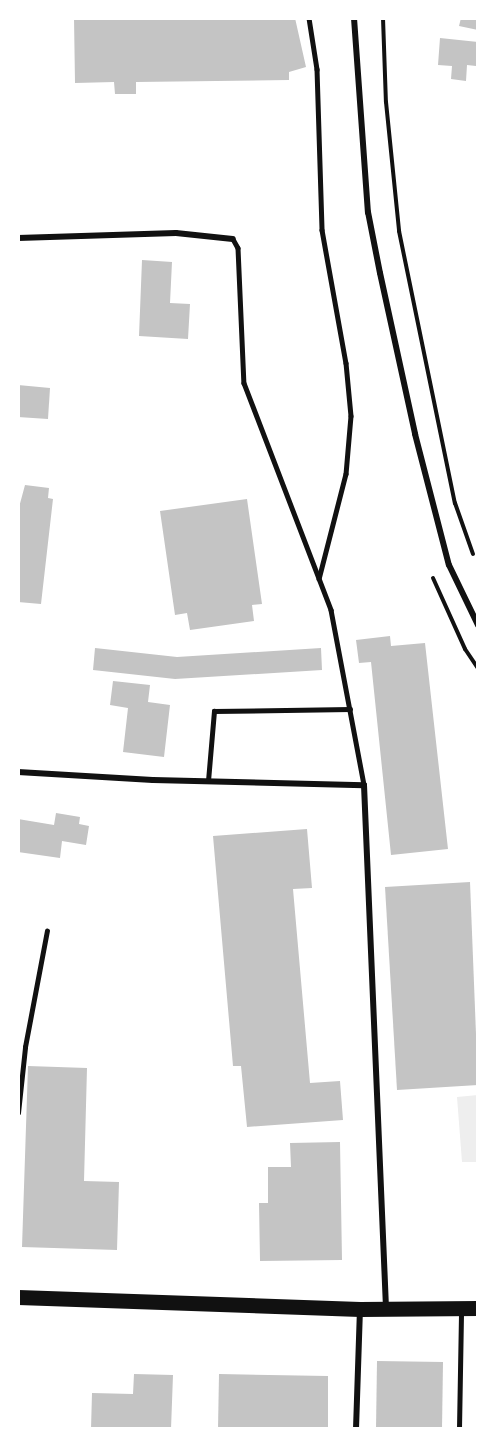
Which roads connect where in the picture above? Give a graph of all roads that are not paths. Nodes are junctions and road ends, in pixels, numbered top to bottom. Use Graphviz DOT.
graph roads {
  1 [pos="309,18"];
  2 [pos="354,18"];
  3 [pos="18,237"];
  4 [pos="233,239"];
  5 [pos="319,579"];
  6 [pos="478,625"];
  7 [pos="350,709"];
  8 [pos="18,772"];
  9 [pos="208,781"];
  10 [pos="364,785"];
  11 [pos="47,931"];
  12 [pos="18,1113"];
  13 [pos="18,1297"];
  14 [pos="387,1308"];
  15 [pos="478,1308"];
  16 [pos="360,1309"];
  17 [pos="461,1309"];
  18 [pos="356,1429"];
  19 [pos="459,1429"];
  1 -- 5 [label="lane"];
  2 -- 6 [label="street"];
  3 -- 4 [label="street"];
  4 -- 5 [label="lane"];
  5 -- 7 [label="lane"];
  7 -- 9 [label="lane"];
  7 -- 10 [label="lane"];
  8 -- 9 [label="street"];
  9 -- 10 [label="street"];
  10 -- 14 [label="street"];
  11 -- 12 [label="lane"];
  13 -- 16 [label="main road"];
  14 -- 16 [label="main road"];
  14 -- 17 [label="main road"];
  15 -- 17 [label="main road"];
  16 -- 18 [label="street"];
  17 -- 19 [label="lane"];
}
